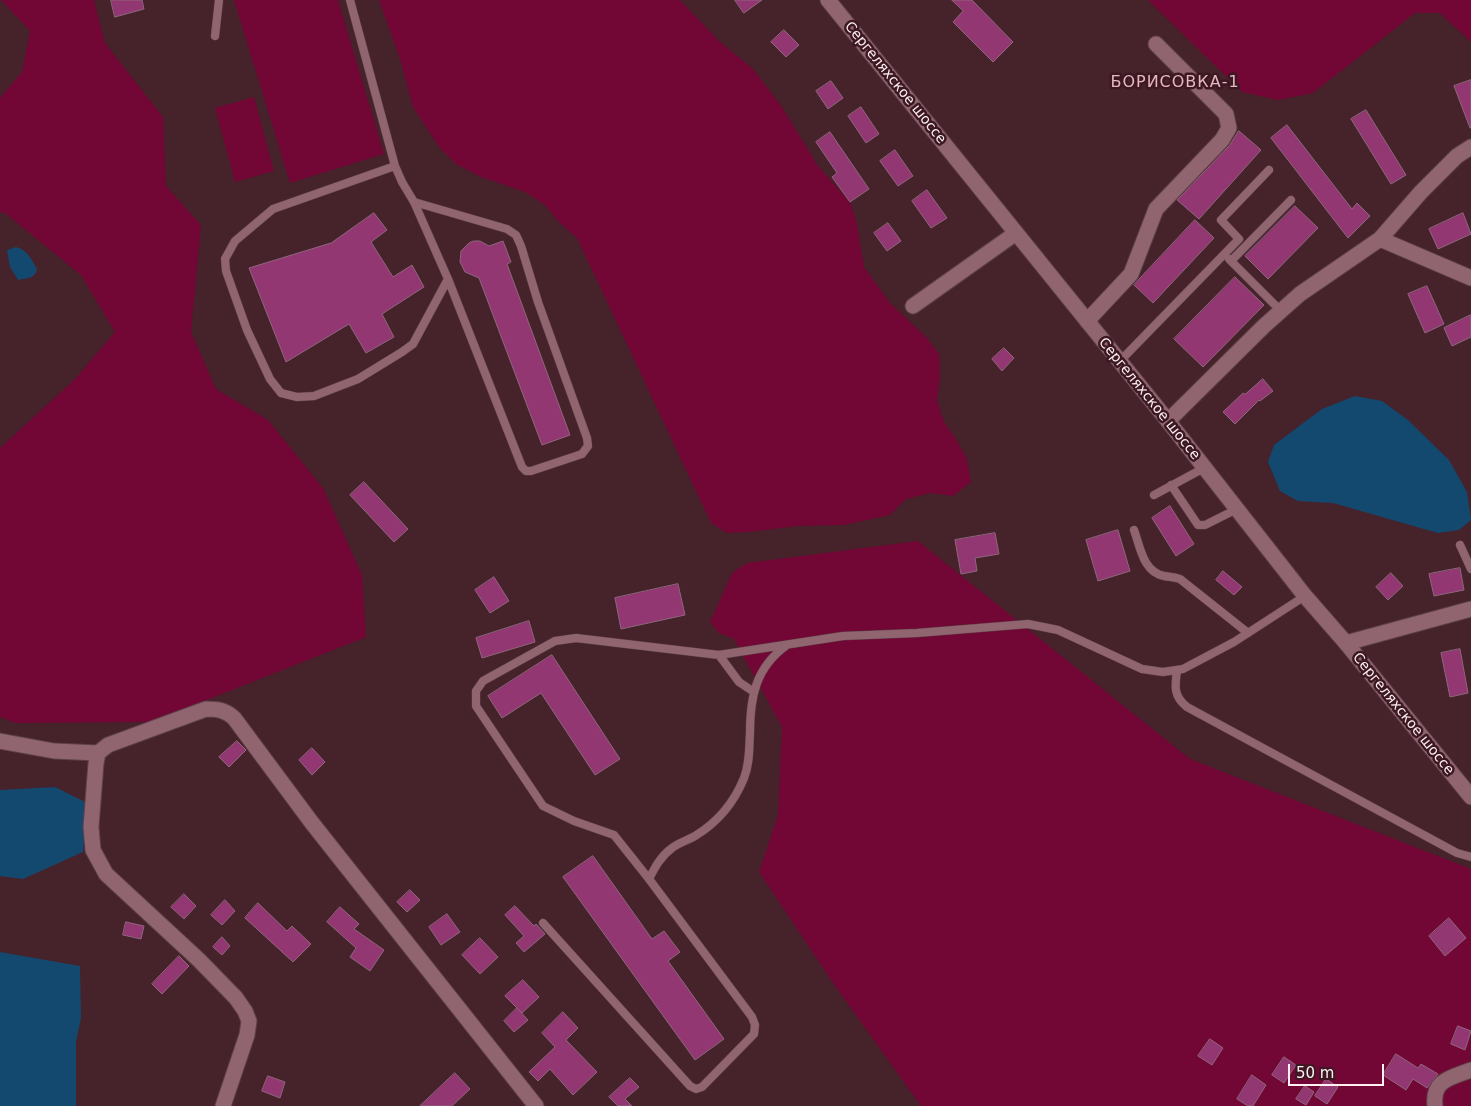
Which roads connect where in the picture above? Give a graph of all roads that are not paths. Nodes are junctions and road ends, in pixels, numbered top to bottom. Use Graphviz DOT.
graph roads {
  1 [pos="219,0"];
  2 [pos="350,0"];
  3 [pos="828,0"];
  4 [pos="215,36"];
  5 [pos="1156,44"];
  6 [pos="1471,147"];
  7 [pos="395,166"];
  8 [pos="1269,170"];
  9 [pos="1291,200"];
  10 [pos="414,202"];
  11 [pos="1016,234"];
  12 [pos="1380,239"];
  13 [pos="1224,254"];
  14 [pos="1231,261"];
  15 [pos="1471,278"];
  16 [pos="448,279"];
  17 [pos="913,306"];
  18 [pos="1281,311"];
  19 [pos="1087,321"];
  20 [pos="1120,361"];
  21 [pos="1168,421"];
  22 [pos="1204,468"];
  23 [pos="1171,486"];
  24 [pos="1154,495"];
  25 [pos="1236,509"];
  26 [pos="1134,530"];
  27 [pos="1460,545"];
  28 [pos="1471,568"];
  29 [pos="1305,596"];
  30 [pos="1471,609"];
  31 [pos="1248,633"];
  32 [pos="1346,643"];
  33 [pos="788,644"];
  34 [pos="719,655"];
  35 [pos="1177,670"];
  36 [pos="754,692"];
  37 [pos="0,741"];
  38 [pos="98,754"];
  39 [pos="1471,797"];
  40 [pos="1471,857"];
  41 [pos="649,879"];
  42 [pos="543,923"];
  43 [pos="1471,1070"];
  44 [pos="223,1106"];
  45 [pos="536,1106"];
  46 [pos="1436,1106"];
  1 -- 4 [label="lane"];
  2 -- 7 [label="lane"];
  3 -- 11 [label="street, Сергеляхское шоссе"];
  5 -- 19 [label="street"];
  6 -- 12 [label="street"];
  7 -- 10 [label="lane"];
  7 -- 16 [label="lane"];
  8 -- 13 [label="lane"];
  9 -- 14 [label="lane"];
  10 -- 16 [label="lane"];
  10 -- 16 [label="lane"];
  11 -- 17 [label="street"];
  11 -- 19 [label="street, Сергеляхское шоссе"];
  12 -- 15 [label="street"];
  12 -- 18 [label="street"];
  13 -- 14 [label="lane"];
  13 -- 20 [label="lane"];
  14 -- 18 [label="lane"];
  18 -- 21 [label="street"];
  19 -- 20 [label="street, Сергеляхское шоссе"];
  20 -- 21 [label="street, Сергеляхское шоссе"];
  21 -- 22 [label="street, Сергеляхское шоссе"];
  22 -- 23 [label="lane"];
  22 -- 25 [label="street, Сергеляхское шоссе"];
  23 -- 24 [label="lane"];
  23 -- 25 [label="lane"];
  25 -- 29 [label="street, Сергеляхское шоссе"];
  26 -- 31 [label="lane"];
  27 -- 28 [label="lane"];
  29 -- 31 [label="lane"];
  29 -- 32 [label="street, Сергеляхское шоссе"];
  30 -- 32 [label="street"];
  31 -- 35 [label="lane"];
  32 -- 39 [label="street, Сергеляхское шоссе"];
  33 -- 34 [label="lane"];
  33 -- 35 [label="lane"];
  33 -- 36 [label="lane"];
  34 -- 36 [label="lane"];
  34 -- 41 [label="lane"];
  35 -- 40 [label="lane"];
  36 -- 41 [label="lane"];
  37 -- 38 [label="street"];
  38 -- 44 [label="street"];
  38 -- 45 [label="street"];
  41 -- 42 [label="lane"];
  43 -- 46 [label="street"];
}
